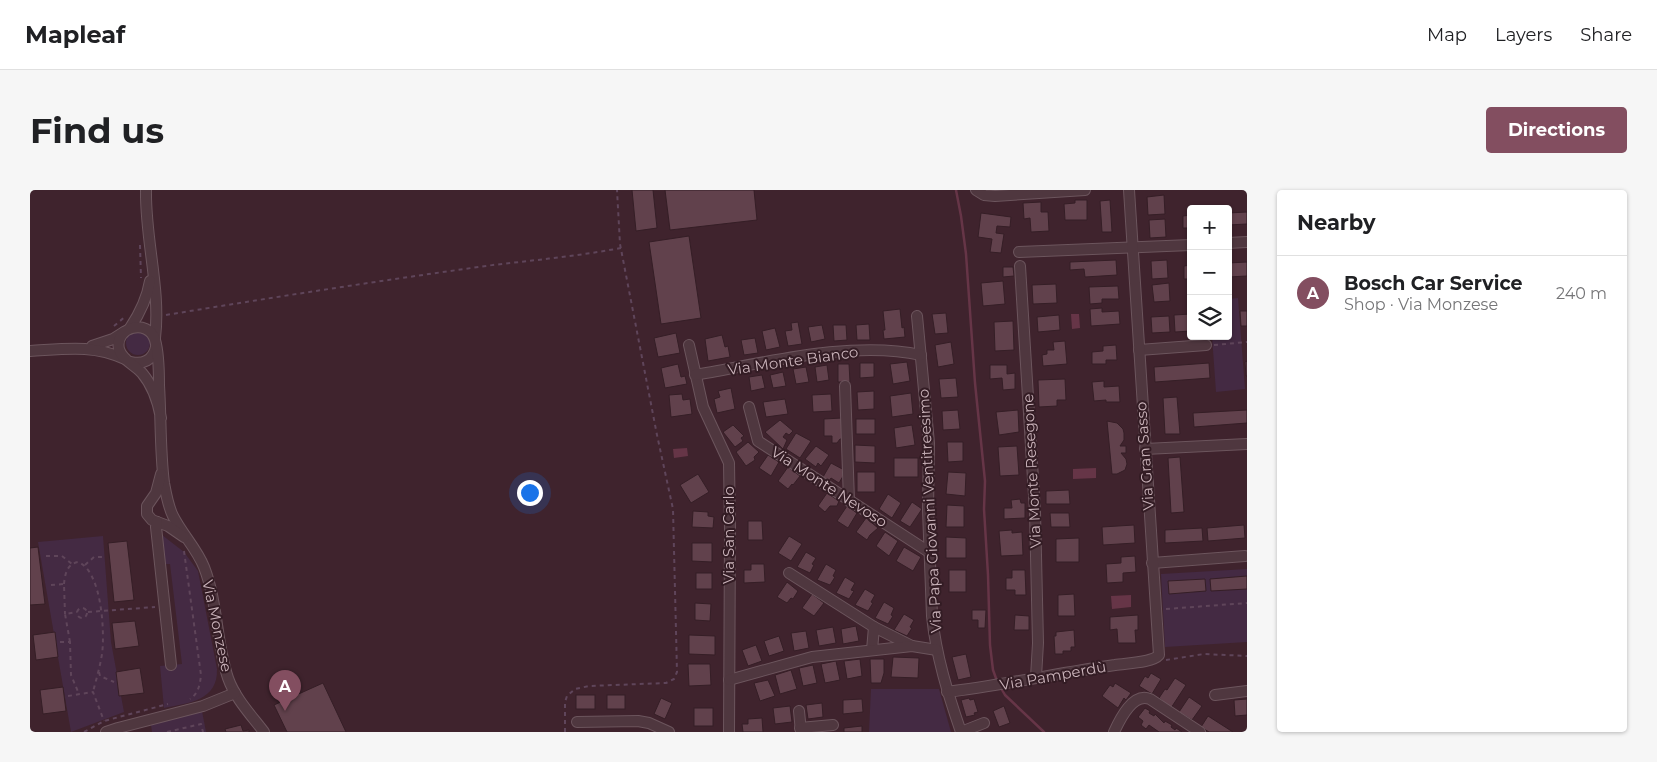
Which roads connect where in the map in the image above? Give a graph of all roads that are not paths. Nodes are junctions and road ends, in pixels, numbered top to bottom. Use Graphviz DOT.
graph roads {
  1 [pos="146,190"];
  2 [pos="976,190"];
  3 [pos="1085,190"];
  4 [pos="1129,190"];
  5 [pos="1247,242"];
  6 [pos="1232,243"];
  7 [pos="1187,245"];
  8 [pos="1132,248"];
  9 [pos="1019,252"];
  10 [pos="151,265"];
  11 [pos="1020,266"];
  12 [pos="917,316"];
  13 [pos="127,330"];
  14 [pos="155,341"];
  15 [pos="689,345"];
  16 [pos="1206,345"];
  17 [pos="83,348"];
  18 [pos="1139,350"];
  19 [pos="30,351"];
  20 [pos="922,356"];
  21 [pos="128,361"];
  22 [pos="696,375"];
  23 [pos="845,386"];
  24 [pos="749,407"];
  25 [pos="161,418"];
  26 [pos="1247,444"];
  27 [pos="1145,449"];
  28 [pos="163,467"];
  29 [pos="150,501"];
  30 [pos="849,501"];
  31 [pos="170,507"];
  32 [pos="157,522"];
  33 [pos="185,544"];
  34 [pos="929,552"];
  35 [pos="1246,556"];
  36 [pos="1152,563"];
  37 [pos="789,573"];
  38 [pos="874,627"];
  39 [pos="912,646"];
  40 [pos="872,650"];
  41 [pos="937,650"];
  42 [pos="1157,658"];
  43 [pos="171,665"];
  44 [pos="1036,677"];
  45 [pos="729,680"];
  46 [pos="1247,691"];
  47 [pos="948,692"];
  48 [pos="235,694"];
  49 [pos="1215,695"];
  50 [pos="799,710"];
  51 [pos="577,722"];
  52 [pos="984,723"];
  53 [pos="833,725"];
  54 [pos="801,730"];
  55 [pos="106,732"];
  56 [pos="264,732"];
  57 [pos="669,732"];
  58 [pos="730,732"];
  59 [pos="961,732"];
  60 [pos="1114,732"];
  61 [pos="1200,732"];
  1 -- 10 [label="street, Via Monzese"];
  2 -- 3 [label="street"];
  4 -- 8 [label="street, Via Gran Sasso"];
  5 -- 6 [label="street"];
  7 -- 8 [label="street"];
  8 -- 9 [label="street"];
  8 -- 18 [label="street, Via Gran Sasso"];
  10 -- 13 [label="street, Via Monzese"];
  10 -- 14 [label="street, Via Monzese"];
  11 -- 44 [label="street, Via Monte Resegone"];
  12 -- 20 [label="street, Via Papa Giovanni Ventitreesimo"];
  13 -- 14 [label="street"];
  13 -- 17 [label="street"];
  13 -- 21 [label="street"];
  14 -- 21 [label="street"];
  14 -- 25 [label="street, Via Monzese"];
  15 -- 22 [label="street, Via San Carlo"];
  16 -- 18 [label="street"];
  17 -- 19 [label="street"];
  17 -- 21 [label="street"];
  18 -- 27 [label="street, Via Gran Sasso"];
  20 -- 22 [label="street, Via Monte Bianco"];
  20 -- 34 [label="street, Via Papa Giovanni Ventitreesimo"];
  21 -- 25 [label="street, Via Monzese"];
  22 -- 45 [label="street, Via San Carlo"];
  23 -- 30 [label="street"];
  24 -- 30 [label="street, Via Monte Nevoso"];
  25 -- 28 [label="street, Via Monzese"];
  26 -- 27 [label="street"];
  27 -- 36 [label="street, Via Gran Sasso"];
  28 -- 29 [label="street, Via Monzese"];
  28 -- 31 [label="street, Via Monzese"];
  29 -- 31 [label="street"];
  29 -- 32 [label="street"];
  30 -- 34 [label="street, Via Monte Nevoso"];
  31 -- 32 [label="street"];
  31 -- 33 [label="street, Via Monzese"];
  32 -- 33 [label="street, Via Monzese"];
  32 -- 43 [label="street"];
  33 -- 48 [label="street, Via Monzese"];
  34 -- 41 [label="street, Via Papa Giovanni Ventitreesimo"];
  35 -- 36 [label="street"];
  36 -- 42 [label="street, Via Gran Sasso"];
  37 -- 38 [label="street"];
  38 -- 39 [label="street"];
  38 -- 40 [label="street"];
  39 -- 40 [label="street"];
  39 -- 41 [label="street"];
  40 -- 45 [label="street"];
  41 -- 47 [label="street, Via Papa Giovanni Ventitreesimo"];
  42 -- 44 [label="street, Via Pamperdù"];
  44 -- 47 [label="street, Via Pamperdù"];
  45 -- 58 [label="street, Via San Carlo"];
  46 -- 49 [label="street"];
  47 -- 59 [label="street, Via Papa Giovanni Ventitreesimo"];
  48 -- 55 [label="street"];
  48 -- 56 [label="street, Via Monzese"];
  50 -- 54 [label="street"];
  51 -- 57 [label="street"];
  52 -- 59 [label="street"];
  53 -- 54 [label="street"];
  60 -- 61 [label="street"];
}
